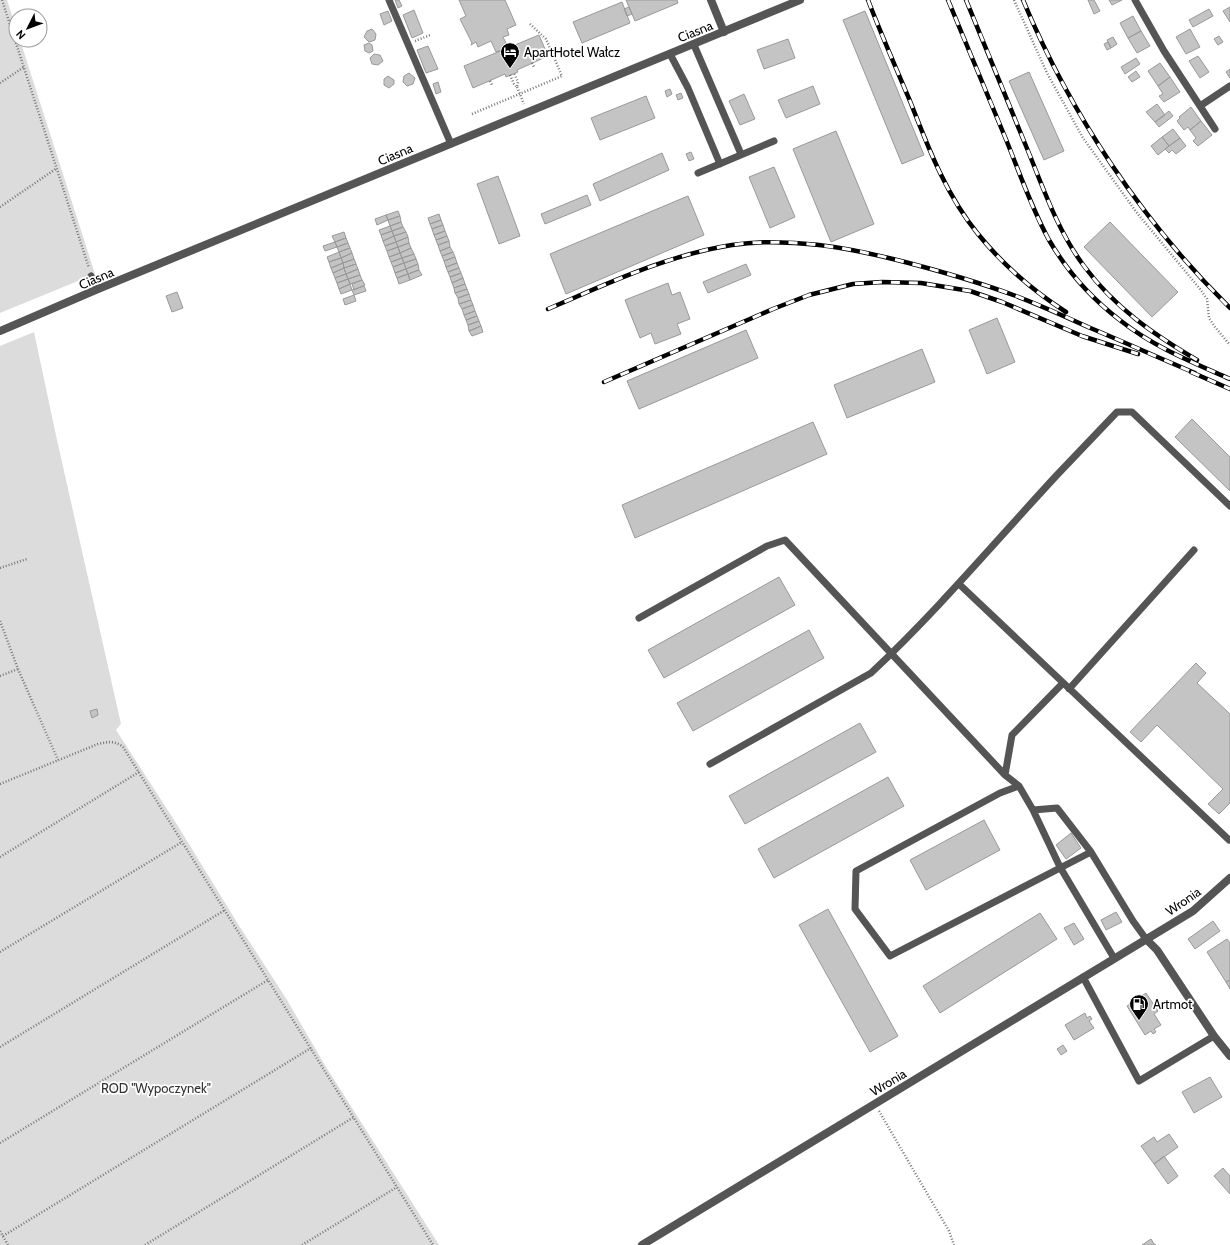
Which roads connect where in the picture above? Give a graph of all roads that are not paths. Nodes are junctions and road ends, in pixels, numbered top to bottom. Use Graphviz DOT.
graph roads {
  1 [pos="389,0"];
  2 [pos="711,0"];
  3 [pos="800,0"];
  4 [pos="1135,0"];
  5 [pos="724,32"];
  6 [pos="694,45"];
  7 [pos="670,54"];
  8 [pos="1230,86"];
  9 [pos="1200,106"];
  10 [pos="1215,129"];
  11 [pos="774,141"];
  12 [pos="451,144"];
  13 [pos="741,154"];
  14 [pos="720,164"];
  15 [pos="698,172"];
  16 [pos="91,276"];
  17 [pos="98,289"];
  18 [pos="0,331"];
  19 [pos="1230,506"];
  20 [pos="1194,550"];
  21 [pos="959,584"];
  22 [pos="639,618"];
  23 [pos="892,654"];
  24 [pos="1066,686"];
  25 [pos="710,764"];
  26 [pos="1004,775"];
  27 [pos="1019,786"];
  28 [pos="1033,810"];
  29 [pos="1229,840"];
  30 [pos="1091,852"];
  31 [pos="1060,867"];
  32 [pos="1230,878"];
  33 [pos="1146,939"];
  34 [pos="1114,958"];
  35 [pos="1083,977"];
  36 [pos="1214,1036"];
  37 [pos="1230,1056"];
  38 [pos="642,1245"];
  1 -- 12 [label="lane"];
  2 -- 5 [label="street"];
  3 -- 5 [label="street, Ciasna"];
  4 -- 9 [label="lane"];
  5 -- 6 [label="street, Ciasna"];
  6 -- 7 [label="street, Ciasna"];
  6 -- 13 [label="lane"];
  7 -- 12 [label="street, Ciasna"];
  7 -- 14 [label="lane"];
  8 -- 9 [label="lane"];
  9 -- 10 [label="lane"];
  11 -- 13 [label="lane"];
  12 -- 17 [label="street, Ciasna"];
  13 -- 14 [label="lane"];
  14 -- 15 [label="lane"];
  16 -- 17 [label="lane"];
  17 -- 18 [label="street, Ciasna"];
  19 -- 21 [label="lane"];
  20 -- 24 [label="lane"];
  21 -- 23 [label="lane"];
  21 -- 24 [label="lane"];
  22 -- 23 [label="lane"];
  23 -- 25 [label="lane"];
  23 -- 26 [label="lane"];
  24 -- 26 [label="lane"];
  24 -- 29 [label="lane"];
  26 -- 27 [label="lane"];
  27 -- 28 [label="lane"];
  27 -- 31 [label="lane"];
  28 -- 30 [label="lane"];
  28 -- 31 [label="lane"];
  30 -- 31 [label="lane"];
  30 -- 33 [label="lane"];
  31 -- 34 [label="lane"];
  32 -- 33 [label="street, Wronia"];
  33 -- 34 [label="street, Wronia"];
  33 -- 36 [label="street"];
  34 -- 35 [label="street, Wronia"];
  35 -- 36 [label="lane"];
  35 -- 38 [label="street, Wronia"];
  36 -- 37 [label="street"];
}
